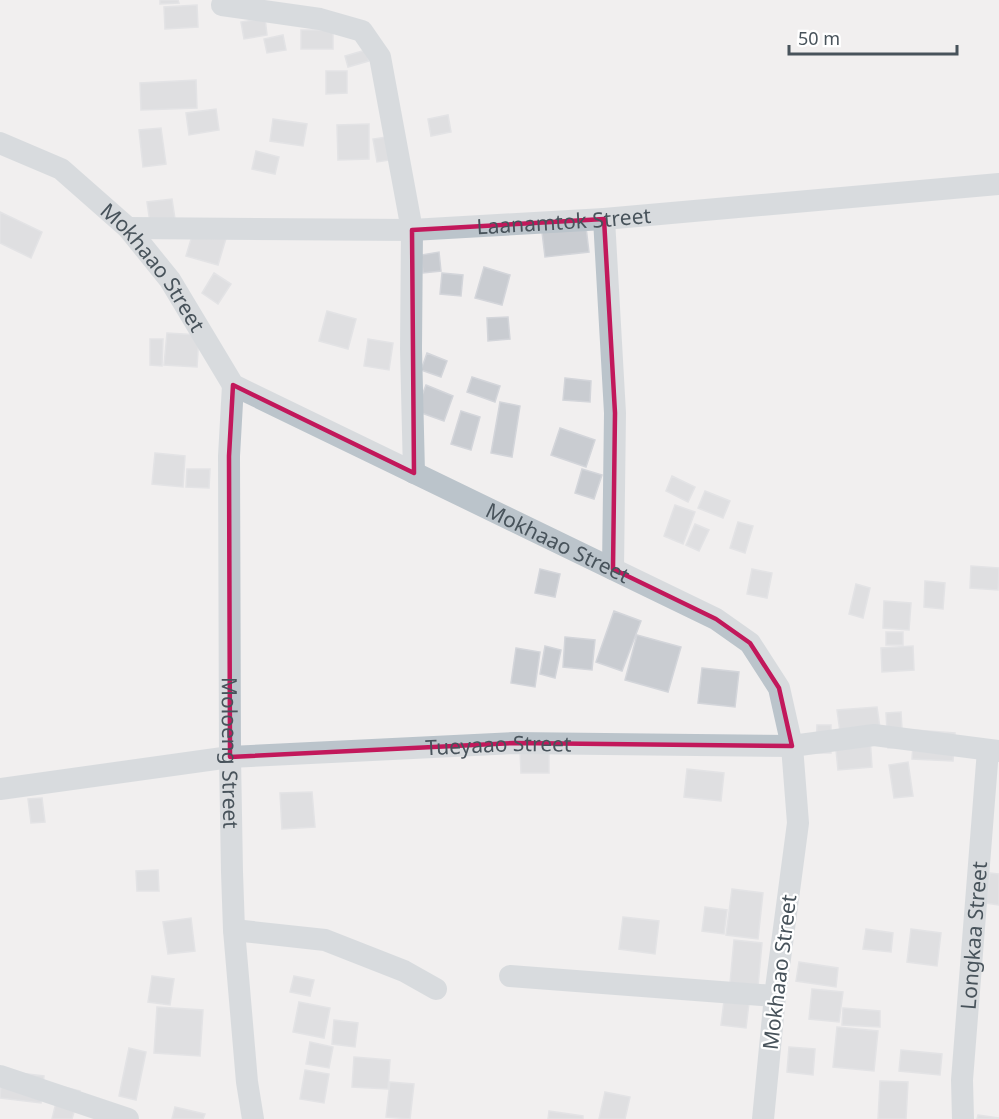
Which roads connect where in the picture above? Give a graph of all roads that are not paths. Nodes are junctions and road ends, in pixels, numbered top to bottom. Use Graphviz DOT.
graph roads {
  1 [pos="222,5"];
  2 [pos="0,143"];
  3 [pos="999,184"];
  4 [pos="604,219"];
  5 [pos="128,228"];
  6 [pos="412,230"];
  7 [pos="233,385"];
  8 [pos="414,473"];
  9 [pos="613,569"];
  10 [pos="792,746"];
  11 [pos="994,750"];
  12 [pos="230,757"];
  13 [pos="0,789"];
  14 [pos="234,930"];
  15 [pos="510,976"];
  16 [pos="436,989"];
  17 [pos="775,996"];
  18 [pos="0,1076"];
  19 [pos="128,1119"];
  20 [pos="254,1119"];
  21 [pos="763,1119"];
  22 [pos="963,1119"];
  1 -- 6 [label="street"];
  2 -- 5 [label="street, Mokhaao Street"];
  3 -- 4 [label="street, Laanamtok Street"];
  4 -- 6 [label="street, Laanamtok Street"];
  4 -- 9 [label="street"];
  5 -- 6 [label="street, Laanamtok Street"];
  5 -- 7 [label="street, Mokhaao Street"];
  6 -- 8 [label="street"];
  7 -- 8 [label="street, Mokhaao Street"];
  7 -- 12 [label="street, Moloeng Street"];
  8 -- 9 [label="street, Mokhaao Street"];
  9 -- 10 [label="street, Mokhaao Street"];
  10 -- 11 [label="street, Tueyaao Street"];
  10 -- 12 [label="street, Tueyaao Street"];
  10 -- 17 [label="street, Mokhaao Street"];
  11 -- 22 [label="street, Longkaa Street"];
  12 -- 13 [label="street, Tueyaao Street"];
  12 -- 14 [label="street, Moloeng Street"];
  14 -- 16 [label="street"];
  14 -- 20 [label="street, Moloeng Street"];
  15 -- 17 [label="street"];
  17 -- 21 [label="street, Mokhaao Street"];
  18 -- 19 [label="street"];
}
